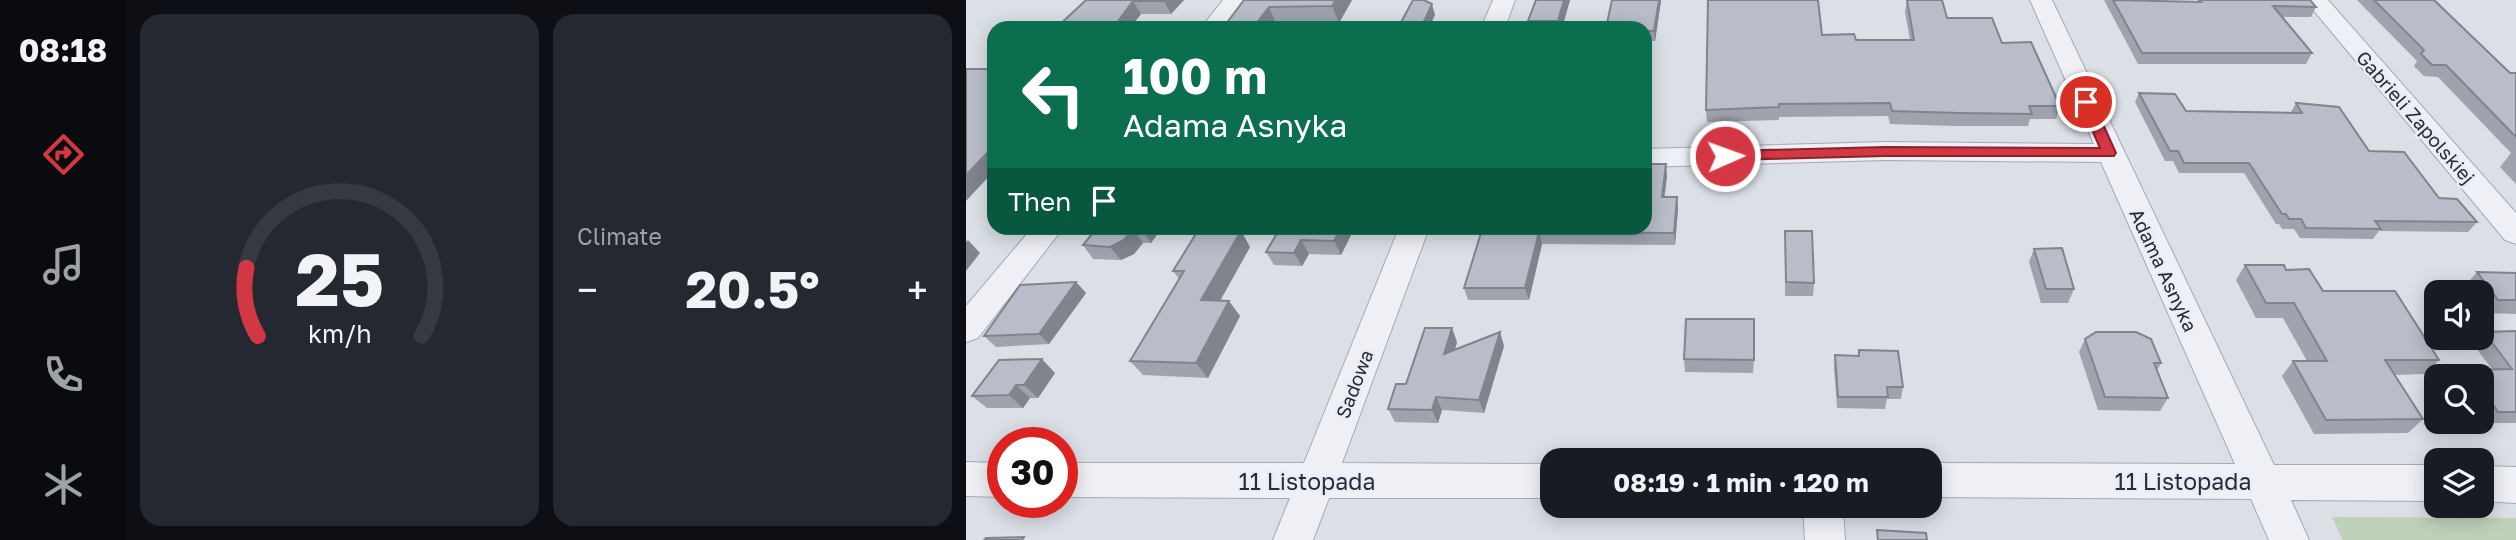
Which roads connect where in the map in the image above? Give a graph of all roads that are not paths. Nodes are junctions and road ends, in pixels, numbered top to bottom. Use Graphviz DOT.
graph roads {
  1 [pos="1234,0"];
  2 [pos="1504,0"];
  3 [pos="2041,0"];
  4 [pos="2316,0"];
  5 [pos="1218,21"];
  6 [pos="1496,21"];
  7 [pos="2109,153"];
  8 [pos="1652,158"];
  9 [pos="2516,233"];
  10 [pos="1042,235"];
  11 [pos="1411,235"];
  12 [pos="966,329"];
  13 [pos="966,479"];
  14 [pos="987,480"];
  15 [pos="1078,480"];
  16 [pos="1942,480"];
  17 [pos="1316,481"];
  18 [pos="1540,481"];
  19 [pos="2262,481"];
  20 [pos="2424,483"];
  21 [pos="2494,484"];
  22 [pos="2516,485"];
  23 [pos="1824,518"];
  24 [pos="1293,540"];
  25 [pos="1825,540"];
  26 [pos="2289,540"];
  1 -- 5 [label="street"];
  2 -- 6 [label="street"];
  3 -- 7 [label="street, Adama Asnyka"];
  4 -- 9 [label="street, Gabrieli Zapolskiej"];
  7 -- 8 [label="street"];
  7 -- 19 [label="street, Adama Asnyka"];
  10 -- 12 [label="street"];
  11 -- 17 [label="street, Sadowa"];
  13 -- 14 [label="street"];
  15 -- 17 [label="street, 11 Listopada"];
  16 -- 19 [label="street, 11 Listopada"];
  17 -- 18 [label="street, 11 Listopada"];
  17 -- 24 [label="street, Sadowa"];
  19 -- 20 [label="street, 11 Listopada"];
  19 -- 26 [label="street, Adama Asnyka"];
  21 -- 22 [label="street"];
  23 -- 25 [label="street"];
}
